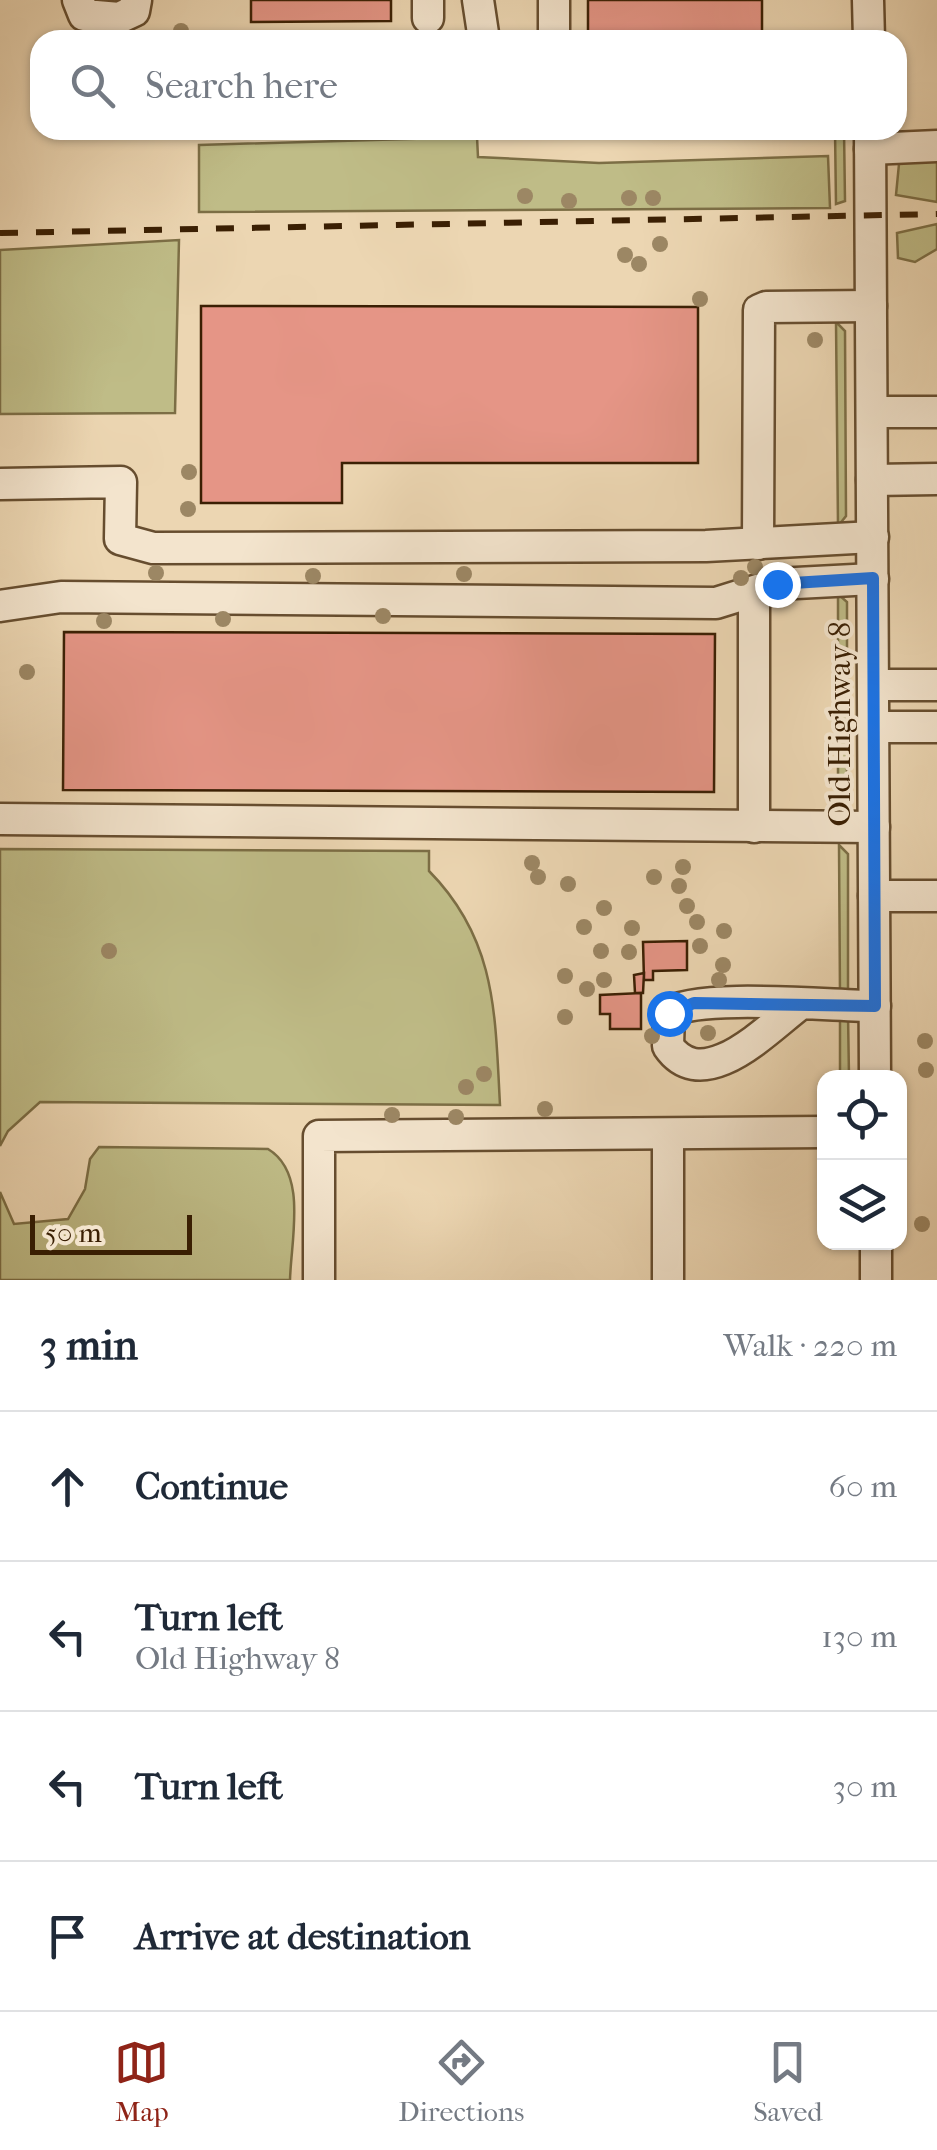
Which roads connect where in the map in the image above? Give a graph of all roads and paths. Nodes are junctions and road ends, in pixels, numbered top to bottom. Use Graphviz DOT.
graph roads {
  1 [pos="78,0"];
  2 [pos="136,0"];
  3 [pos="478,0"];
  4 [pos="554,0"];
  5 [pos="868,0"];
  6 [pos="482,30"];
  7 [pos="554,30"];
  8 [pos="869,30"];
  9 [pos="870,140"];
  10 [pos="880,140"];
  11 [pos="937,146"];
  12 [pos="871,306"];
  13 [pos="872,412"];
  14 [pos="937,412"];
  15 [pos="937,479"];
  16 [pos="872,480"];
  17 [pos="0,484"];
  18 [pos="872,538"];
  19 [pos="758,544"];
  20 [pos="873,578"];
  21 [pos="754,592"];
  22 [pos="0,606"];
  23 [pos="874,685"];
  24 [pos="937,685"];
  25 [pos="874,727"];
  26 [pos="937,727"];
  27 [pos="0,819"];
  28 [pos="754,827"];
  29 [pos="874,827"];
  30 [pos="874,896"];
  31 [pos="937,896"];
  32 [pos="799,1005"];
  33 [pos="875,1006"];
  34 [pos="875,1070"];
  35 [pos="817,1132"];
  36 [pos="668,1135"];
  37 [pos="876,1250"];
  38 [pos="319,1280"];
  39 [pos="668,1280"];
  40 [pos="876,1280"];
  1 -- 2 [label="street"];
  3 -- 6 [label="street"];
  4 -- 7 [label="street"];
  5 -- 8 [label="street"];
  9 -- 12 [label="street, Old Highway 8"];
  10 -- 11 [label="street"];
  12 -- 13 [label="street, Old Highway 8"];
  12 -- 19 [label="street"];
  13 -- 14 [label="street"];
  13 -- 16 [label="street, Old Highway 8"];
  15 -- 16 [label="street"];
  16 -- 18 [label="street, Old Highway 8"];
  17 -- 19 [label="street"];
  18 -- 19 [label="street"];
  18 -- 20 [label="street, Old Highway 8"];
  20 -- 21 [label="street"];
  20 -- 23 [label="street, Old Highway 8"];
  21 -- 22 [label="street"];
  21 -- 28 [label="street"];
  23 -- 24 [label="street"];
  23 -- 25 [label="street, Old Highway 8"];
  25 -- 26 [label="street"];
  25 -- 29 [label="street, Old Highway 8"];
  27 -- 28 [label="street"];
  28 -- 29 [label="street"];
  29 -- 30 [label="street, Old Highway 8"];
  30 -- 31 [label="street"];
  30 -- 33 [label="street, Old Highway 8"];
  32 -- 33 [label="street"];
  33 -- 34 [label="street, Old Highway 8"];
  35 -- 36 [label="street"];
  36 -- 38 [label="street"];
  36 -- 39 [label="street"];
  37 -- 40 [label="street"];
}
